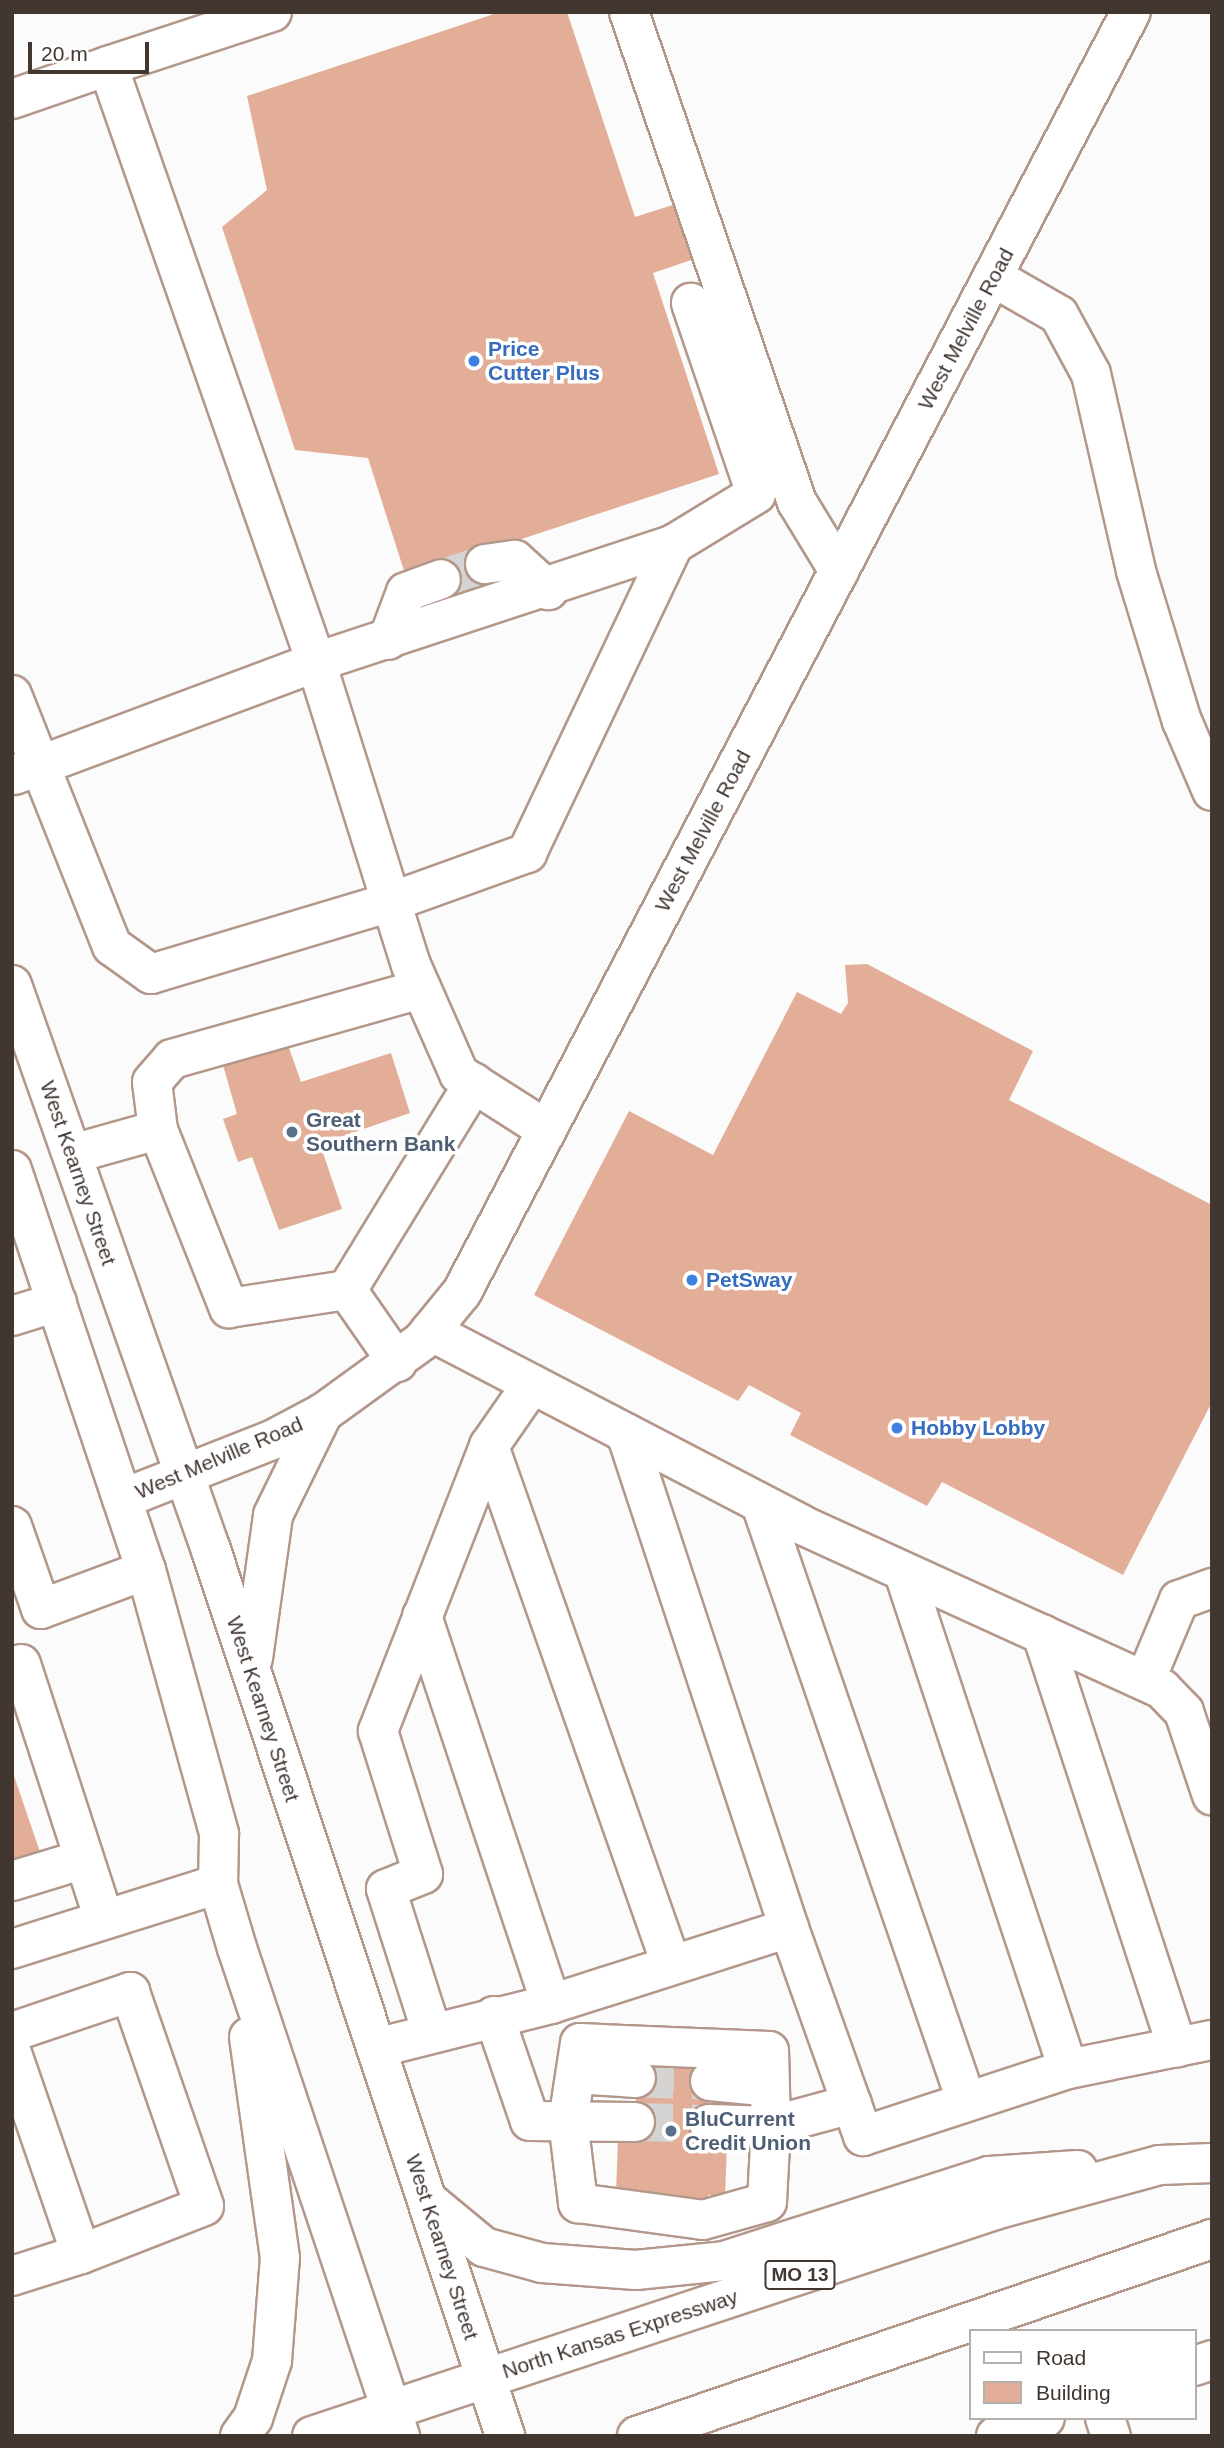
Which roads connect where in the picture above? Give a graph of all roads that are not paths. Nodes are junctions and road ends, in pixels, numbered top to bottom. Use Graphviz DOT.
graph roads {
  1 [pos="272,12"];
  2 [pos="629,12"];
  3 [pos="1131,12"];
  4 [pos="108,66"];
  5 [pos="12,99"];
  6 [pos="993,278"];
  7 [pos="691,303"];
  8 [pos="674,544"];
  9 [pos="485,564"];
  10 [pos="839,571"];
  11 [pos="441,579"];
  12 [pos="548,590"];
  13 [pos="388,640"];
  14 [pos="316,662"];
  15 [pos="12,695"];
  16 [pos="24,772"];
  17 [pos="1212,791"];
  18 [pos="391,902"];
  19 [pos="12,985"];
  20 [pos="421,989"];
  21 [pos="474,1083"];
  22 [pos="158,1130"];
  23 [pos="547,1130"];
  24 [pos="72,1154"];
  25 [pos="12,1170"];
  26 [pos="347,1290"];
  27 [pos="57,1302"];
  28 [pos="12,1316"];
  29 [pos="430,1331"];
  30 [pos="397,1362"];
  31 [pos="533,1384"];
  32 [pos="323,1413"];
  33 [pos="626,1433"];
  34 [pos="489,1447"];
  35 [pos="184,1474"];
  36 [pos="122,1499"];
  37 [pos="761,1504"];
  38 [pos="12,1526"];
  39 [pos="146,1570"];
  40 [pos="904,1573"];
  41 [pos="1212,1588"];
  42 [pos="422,1616"];
  43 [pos="1042,1634"];
  44 [pos="21,1664"];
  45 [pos="251,1678"];
  46 [pos="1145,1681"];
  47 [pos="1212,1795"];
  48 [pos="84,1858"];
  49 [pos="12,1881"];
  50 [pos="218,1884"];
  51 [pos="104,1920"];
  52 [pos="789,1928"];
  53 [pos="237,1948"];
  54 [pos="12,1949"];
  55 [pos="670,1964"];
  56 [pos="551,2004"];
  57 [pos="495,2017"];
  58 [pos="431,2030"];
  59 [pos="12,2032"];
  60 [pos="1194,2044"];
  61 [pos="376,2048"];
  62 [pos="12,2054"];
  63 [pos="578,2058"];
  64 [pos="769,2069"];
  65 [pos="1068,2069"];
  66 [pos="636,2078"];
  67 [pos="710,2081"];
  68 [pos="965,2097"];
  69 [pos="852,2104"];
  70 [pos="568,2121"];
  71 [pos="635,2122"];
  72 [pos="709,2124"];
  73 [pos="771,2126"];
  74 [pos="1212,2163"];
  75 [pos="1160,2165"];
  76 [pos="427,2200"];
  77 [pos="1212,2239"];
  78 [pos="81,2254"];
  79 [pos="12,2276"];
  80 [pos="976,2326"];
  81 [pos="486,2378"];
  82 [pos="1038,2420"];
  83 [pos="396,2423"];
  84 [pos="1005,2430"];
  85 [pos="240,2436"];
  86 [pos="312,2436"];
  87 [pos="505,2436"];
  88 [pos="637,2436"];
  1 -- 4 [label="main road"];
  2 -- 10 [label="main road"];
  3 -- 6 [label="main road, West Melville Road"];
  4 -- 5 [label="main road"];
  4 -- 14 [label="main road"];
  6 -- 10 [label="main road, West Melville Road"];
  6 -- 17 [label="main road"];
  7 -- 8 [label="main road"];
  8 -- 12 [label="main road"];
  8 -- 18 [label="main road"];
  9 -- 12 [label="main road"];
  10 -- 23 [label="main road, West Melville Road"];
  11 -- 13 [label="main road"];
  12 -- 13 [label="main road"];
  13 -- 14 [label="main road"];
  14 -- 16 [label="main road"];
  14 -- 18 [label="main road"];
  15 -- 16 [label="main road"];
  16 -- 18 [label="main road"];
  18 -- 20 [label="main road"];
  19 -- 24 [label="main road, West Kearney Street"];
  20 -- 21 [label="main road"];
  20 -- 22 [label="main road"];
  21 -- 23 [label="main road"];
  21 -- 26 [label="main road"];
  22 -- 24 [label="main road"];
  22 -- 26 [label="main road"];
  23 -- 29 [label="main road, West Melville Road"];
  24 -- 35 [label="main road, West Kearney Street"];
  25 -- 27 [label="main road"];
  26 -- 30 [label="main road"];
  27 -- 28 [label="main road"];
  27 -- 36 [label="main road"];
  29 -- 30 [label="main road, West Melville Road"];
  29 -- 31 [label="main road"];
  30 -- 32 [label="main road, West Melville Road"];
  31 -- 33 [label="main road"];
  31 -- 34 [label="main road"];
  32 -- 35 [label="main road, West Melville Road"];
  32 -- 45 [label="main road"];
  33 -- 37 [label="main road"];
  33 -- 52 [label="main road"];
  34 -- 42 [label="main road"];
  34 -- 55 [label="main road"];
  35 -- 36 [label="main road, West Melville Road"];
  35 -- 45 [label="main road, West Kearney Street"];
  36 -- 39 [label="main road"];
  37 -- 40 [label="main road"];
  37 -- 68 [label="main road"];
  38 -- 39 [label="main road"];
  39 -- 50 [label="main road"];
  40 -- 43 [label="main road"];
  40 -- 65 [label="main road"];
  41 -- 46 [label="main road"];
  42 -- 56 [label="main road"];
  42 -- 58 [label="main road"];
  43 -- 46 [label="main road"];
  43 -- 60 [label="main road"];
  44 -- 48 [label="main road"];
  45 -- 61 [label="main road, West Kearney Street"];
  46 -- 47 [label="main road"];
  48 -- 49 [label="main road"];
  48 -- 51 [label="main road"];
  50 -- 51 [label="main road"];
  50 -- 53 [label="main road"];
  51 -- 54 [label="main road"];
  52 -- 55 [label="main road"];
  52 -- 69 [label="main road"];
  53 -- 83 [label="main road"];
  53 -- 85 [label="main road"];
  55 -- 56 [label="main road"];
  56 -- 57 [label="main road"];
  57 -- 58 [label="main road"];
  57 -- 70 [label="main road"];
  58 -- 61 [label="main road"];
  59 -- 78 [label="main road"];
  60 -- 65 [label="main road"];
  61 -- 76 [label="main road, West Kearney Street"];
  62 -- 78 [label="main road"];
  63 -- 64 [label="main road"];
  63 -- 66 [label="main road"];
  63 -- 70 [label="main road"];
  64 -- 67 [label="main road"];
  64 -- 73 [label="main road"];
  65 -- 68 [label="main road"];
  68 -- 69 [label="main road"];
  69 -- 73 [label="main road"];
  70 -- 71 [label="main road"];
  70 -- 73 [label="main road"];
  72 -- 73 [label="main road"];
  74 -- 75 [label="main road, North Kansas Expressway / MO 13"];
  75 -- 76 [label="main road"];
  75 -- 81 [label="main road, North Kansas Expressway / MO 13"];
  76 -- 81 [label="main road, West Kearney Street"];
  77 -- 80 [label="main road"];
  78 -- 79 [label="main road"];
  80 -- 88 [label="main road"];
  81 -- 83 [label="main road, North Kansas Expressway / MO 13"];
  81 -- 87 [label="main road, West Kearney Street"];
  82 -- 84 [label="main road"];
  83 -- 86 [label="main road, North Kansas Expressway / MO 13"];
}
